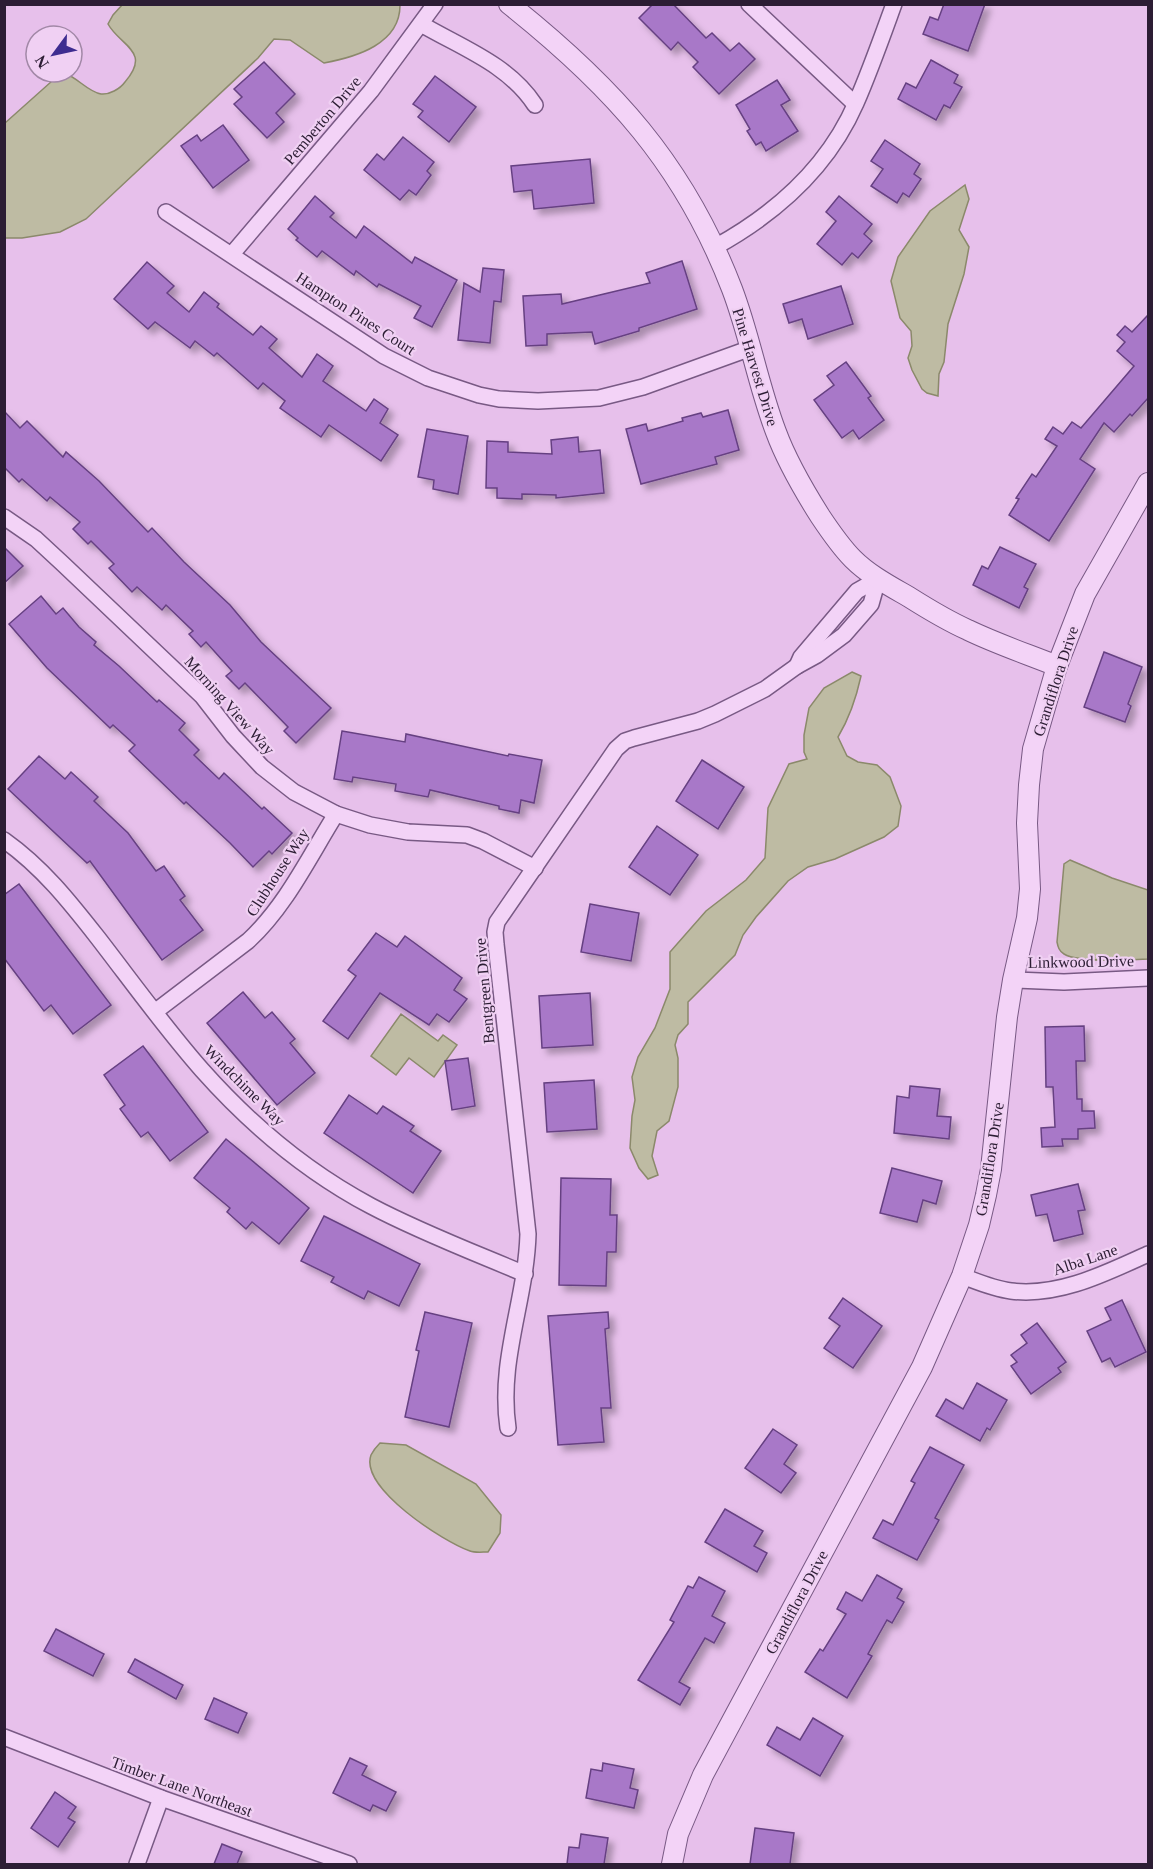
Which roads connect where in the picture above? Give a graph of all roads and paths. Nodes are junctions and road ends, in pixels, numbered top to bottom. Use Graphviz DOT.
graph roads {
  1 [pos="435,4"];
  2 [pos="509,4"];
  3 [pos="749,4"];
  4 [pos="894,4"];
  5 [pos="421,24"];
  6 [pos="855,104"];
  7 [pos="535,105"];
  8 [pos="166,212"];
  9 [pos="715,248"];
  10 [pos="232,254"];
  11 [pos="752,348"];
  12 [pos="1149,483"];
  13 [pos="4,517"];
  14 [pos="878,579"];
  15 [pos="1056,666"];
  16 [pos="336,814"];
  17 [pos="4,840"];
  18 [pos="536,868"];
  19 [pos="1149,978"];
  20 [pos="1013,980"];
  21 [pos="156,1011"];
  22 [pos="1149,1254"];
  23 [pos="525,1274"];
  24 [pos="962,1276"];
  25 [pos="508,1428"];
  26 [pos="4,1737"];
  27 [pos="161,1798"];
  28 [pos="137,1864"];
  29 [pos="349,1864"];
  30 [pos="672,1864"];
  1 -- 5 [label="street, Pemberton Drive"];
  2 -- 9 [label="street, Pine Harvest Drive"];
  3 -- 6 [label="street"];
  4 -- 6 [label="street"];
  5 -- 7 [label="street"];
  5 -- 10 [label="street, Pemberton Drive"];
  6 -- 9 [label="street"];
  8 -- 10 [label="street, Hampton Pines Court"];
  9 -- 11 [label="street, Pine Harvest Drive"];
  10 -- 11 [label="street, Hampton Pines Court"];
  11 -- 14 [label="street, Pine Harvest Drive"];
  12 -- 15 [label="street, Grandiflora Drive"];
  13 -- 16 [label="street, Morning View Way"];
  14 -- 15 [label="street, Pine Harvest Drive"];
  14 -- 18 [label="street, Bentgreen Drive"];
  15 -- 20 [label="street, Grandiflora Drive"];
  16 -- 18 [label="street, Morning View Way"];
  16 -- 21 [label="street, Clubhouse Way"];
  17 -- 21 [label="street, Windchime Way"];
  18 -- 23 [label="street, Bentgreen Drive"];
  19 -- 20 [label="street, Linkwood Drive"];
  20 -- 24 [label="street, Grandiflora Drive"];
  21 -- 23 [label="street, Windchime Way"];
  22 -- 24 [label="street, Alba Lane"];
  23 -- 25 [label="street, Bentgreen Drive"];
  24 -- 30 [label="street, Grandiflora Drive"];
  26 -- 27 [label="street, Timber Lane Northeast"];
  27 -- 28 [label="street"];
  27 -- 29 [label="street, Timber Lane Northeast"];
}
